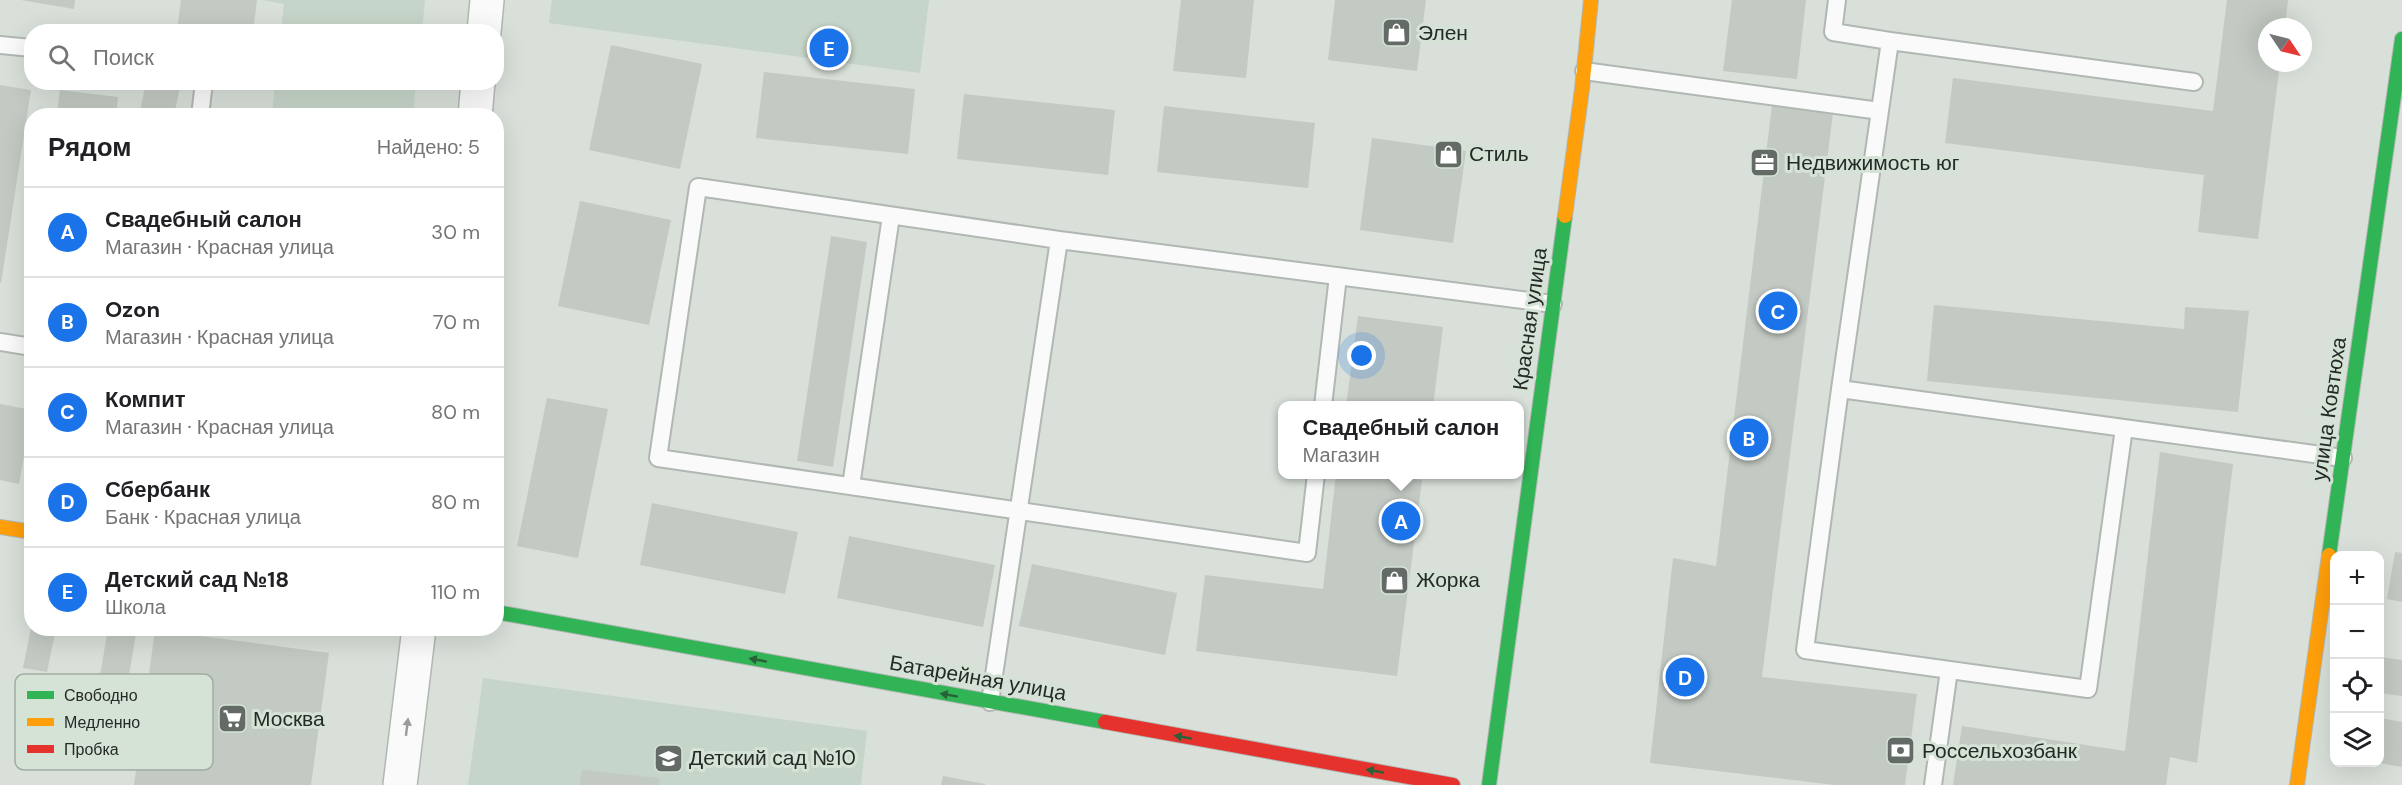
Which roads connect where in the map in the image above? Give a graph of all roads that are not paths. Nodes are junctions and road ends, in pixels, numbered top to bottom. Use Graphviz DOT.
graph roads {
  1 [pos="487,0"];
  2 [pos="1591,0"];
  3 [pos="1838,0"];
  4 [pos="485,24"];
  5 [pos="2402,39"];
  6 [pos="1890,40"];
  7 [pos="0,45"];
  8 [pos="24,47"];
  9 [pos="2400,63"];
  10 [pos="1584,71"];
  11 [pos="2194,82"];
  12 [pos="203,90"];
  13 [pos="477,90"];
  14 [pos="201,108"];
  15 [pos="476,108"];
  16 [pos="1880,111"];
  17 [pos="891,216"];
  18 [pos="1059,240"];
  19 [pos="1338,276"];
  20 [pos="1554,304"];
  21 [pos="0,342"];
  22 [pos="24,346"];
  23 [pos="1840,389"];
  24 [pos="1323,401"];
  25 [pos="2124,428"];
  26 [pos="2343,458"];
  27 [pos="1315,479"];
  28 [pos="851,486"];
  29 [pos="1019,511"];
  30 [pos="0,527"];
  31 [pos="24,531"];
  32 [pos="504,613"];
  33 [pos="418,636"];
  34 [pos="1949,670"];
  35 [pos="990,702"];
  36 [pos="400,785"];
  37 [pos="1453,785"];
  38 [pos="1489,785"];
  39 [pos="1933,785"];
  40 [pos="2297,785"];
  1 -- 4 [label="street"];
  2 -- 10 [label="street, Красная улица"];
  3 -- 6 [label="lane"];
  5 -- 9 [label="street, улица Ковтюха"];
  6 -- 11 [label="lane"];
  6 -- 16 [label="lane"];
  7 -- 8 [label="lane"];
  9 -- 26 [label="street, улица Ковтюха"];
  10 -- 16 [label="lane"];
  10 -- 20 [label="street, Красная улица"];
  12 -- 14 [label="lane"];
  13 -- 15 [label="street"];
  16 -- 23 [label="lane"];
  17 -- 18 [label="lane"];
  17 -- 28 [label="lane"];
  17 -- 28 [label="lane"];
  18 -- 19 [label="lane"];
  18 -- 29 [label="lane"];
  19 -- 20 [label="lane"];
  19 -- 24 [label="lane"];
  20 -- 38 [label="street, Красная улица"];
  21 -- 22 [label="lane"];
  23 -- 25 [label="lane"];
  23 -- 34 [label="lane"];
  25 -- 26 [label="lane"];
  25 -- 34 [label="lane"];
  26 -- 40 [label="street, улица Ковтюха"];
  27 -- 29 [label="lane"];
  28 -- 29 [label="lane"];
  29 -- 35 [label="lane"];
  30 -- 31 [label="street"];
  35 -- 32 [label="street, Батарейная улица, one-way"];
  36 -- 33 [label="street, one-way"];
  34 -- 39 [label="lane"];
  37 -- 35 [label="street, Батарейная улица, one-way"];
}
